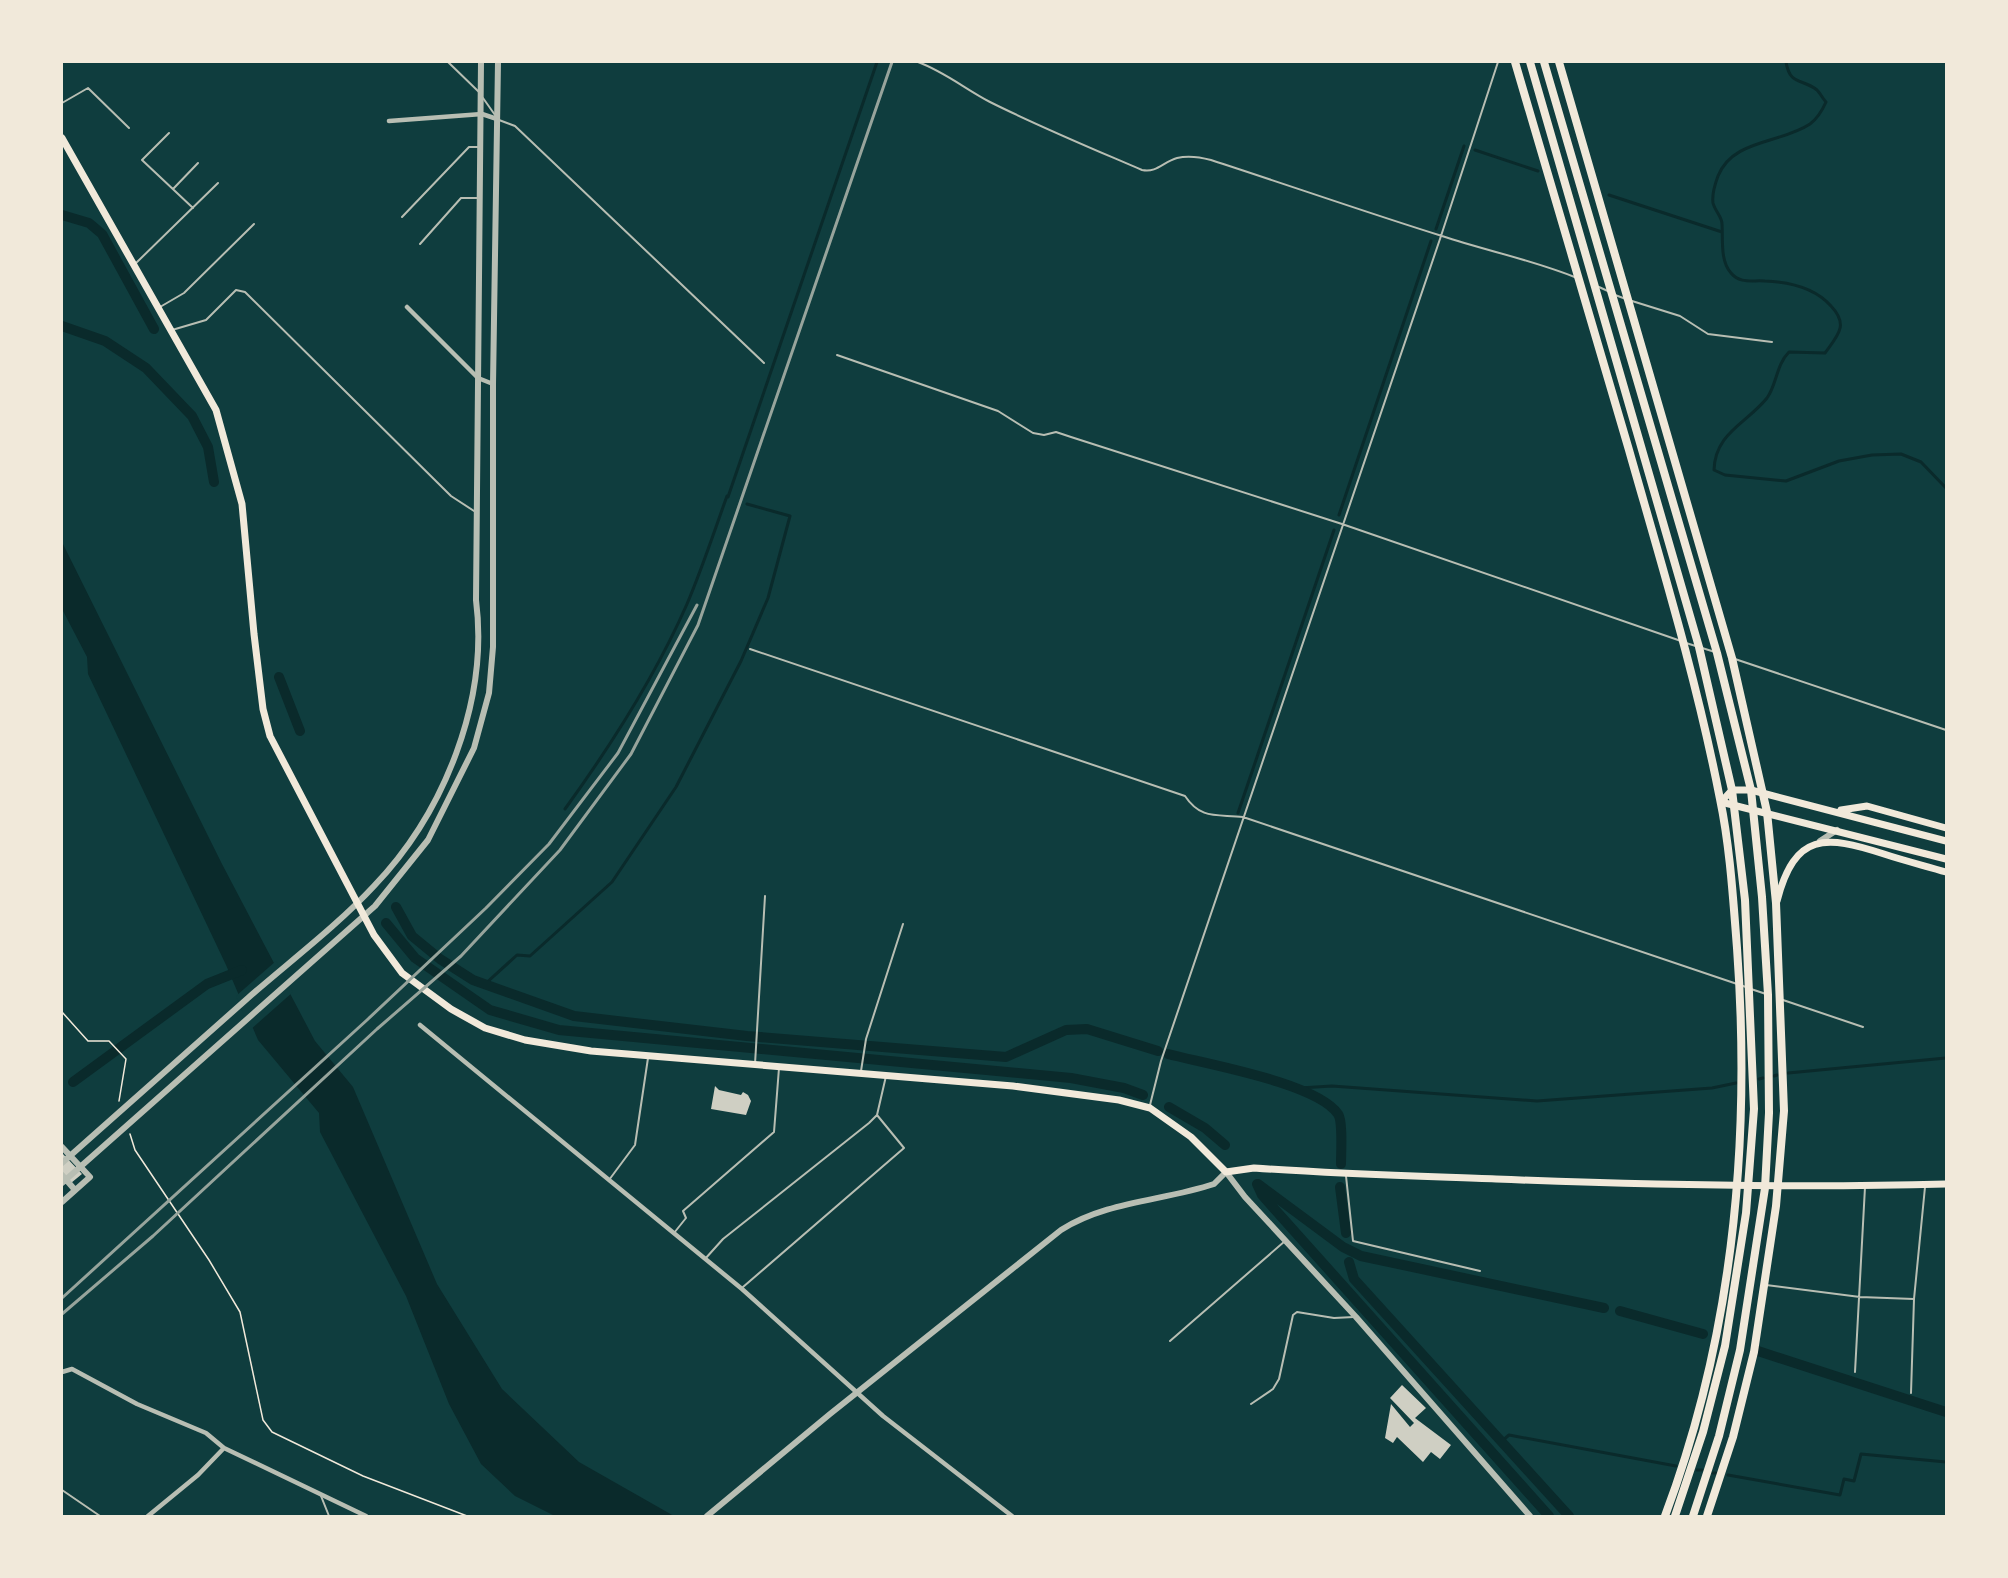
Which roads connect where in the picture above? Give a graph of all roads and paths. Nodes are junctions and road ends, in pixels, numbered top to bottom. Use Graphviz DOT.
graph roads {
  1 [pos="447,62"];
  2 [pos="481,62"];
  3 [pos="498,62"];
  4 [pos="918,62"];
  5 [pos="1498,62"];
  6 [pos="1515,62"];
  7 [pos="1530,62"];
  8 [pos="1544,62"];
  9 [pos="1559,62"];
  10 [pos="480,93"];
  11 [pos="62,103"];
  12 [pos="482,114"];
  13 [pos="497,119"];
  14 [pos="388,121"];
  15 [pos="129,128"];
  16 [pos="168,133"];
  17 [pos="62,138"];
  18 [pos="480,147"];
  19 [pos="198,163"];
  20 [pos="218,183"];
  21 [pos="173,189"];
  22 [pos="479,198"];
  23 [pos="193,208"];
  24 [pos="402,217"];
  25 [pos="254,224"];
  26 [pos="1441,236"];
  27 [pos="420,244"];
  28 [pos="134,265"];
  29 [pos="1578,279"];
  30 [pos="1593,285"];
  31 [pos="1612,293"];
  32 [pos="1630,301"];
  33 [pos="159,307"];
  34 [pos="407,307"];
  35 [pos="172,330"];
  36 [pos="1772,342"];
  37 [pos="837,355"];
  38 [pos="764,363"];
  39 [pos="478,378"];
  40 [pos="493,384"];
  41 [pos="477,512"];
  42 [pos="1342,524"];
  43 [pos="1685,643"];
  44 [pos="1699,647"];
  45 [pos="750,649"];
  46 [pos="1713,651"];
  47 [pos="1732,658"];
  48 [pos="1947,730"];
  49 [pos="1732,790"];
  50 [pos="1751,790"];
  51 [pos="1764,792"];
  52 [pos="1721,802"];
  53 [pos="1735,807"];
  54 [pos="1752,809"];
  55 [pos="1839,811"];
  56 [pos="1767,812"];
  57 [pos="1243,817"];
  58 [pos="1947,828"];
  59 [pos="1838,830"];
  60 [pos="1820,841"];
  61 [pos="1947,841"];
  62 [pos="1947,859"];
  63 [pos="1947,872"];
  64 [pos="765,896"];
  65 [pos="1776,903"];
  66 [pos="903,924"];
  67 [pos="1777,928"];
  68 [pos="1768,983"];
  69 [pos="1739,985"];
  70 [pos="1750,989"];
  71 [pos="1768,994"];
  72 [pos="1780,999"];
  73 [pos="62,1012"];
  74 [pos="420,1025"];
  75 [pos="1863,1027"];
  76 [pos="649,1055"];
  77 [pos="755,1064"];
  78 [pos="779,1068"];
  79 [pos="861,1074"];
  80 [pos="886,1076"];
  81 [pos="122,1108"];
  82 [pos="1150,1108"];
  83 [pos="877,1114"];
  84 [pos="128,1129"];
  85 [pos="62,1147"];
  86 [pos="62,1164"];
  87 [pos="1226,1172"];
  88 [pos="1346,1173"];
  89 [pos="62,1175"];
  90 [pos="609,1181"];
  91 [pos="62,1183"];
  92 [pos="1865,1184"];
  93 [pos="1947,1184"];
  94 [pos="1925,1185"];
  95 [pos="1737,1186"];
  96 [pos="1749,1187"];
  97 [pos="1777,1187"];
  98 [pos="1765,1188"];
  99 [pos="75,1190"];
  100 [pos="62,1202"];
  101 [pos="674,1233"];
  102 [pos="1287,1240"];
  103 [pos="705,1259"];
  104 [pos="1480,1271"];
  105 [pos="1766,1285"];
  106 [pos="741,1289"];
  107 [pos="1860,1297"];
  108 [pos="1914,1299"];
  109 [pos="1356,1317"];
  110 [pos="1170,1341"];
  111 [pos="62,1372"];
  112 [pos="1855,1372"];
  113 [pos="1911,1393"];
  114 [pos="1251,1404"];
  115 [pos="224,1448"];
  116 [pos="62,1490"];
  117 [pos="321,1496"];
  118 [pos="100,1516"];
  119 [pos="149,1516"];
  120 [pos="329,1516"];
  121 [pos="366,1516"];
  122 [pos="466,1516"];
  123 [pos="707,1516"];
  124 [pos="1012,1516"];
  125 [pos="1530,1516"];
  126 [pos="1665,1516"];
  127 [pos="1675,1516"];
  128 [pos="1693,1516"];
  129 [pos="1707,1516"];
  1 -- 10 [label="lane"];
  2 -- 10 [label="street"];
  3 -- 13 [label="street"];
  4 -- 26 [label="lane"];
  5 -- 26 [label="lane"];
  6 -- 29 [label="main road"];
  7 -- 30 [label="main road"];
  8 -- 31 [label="main road"];
  9 -- 32 [label="main road"];
  10 -- 12 [label="street"];
  10 -- 13 [label="lane"];
  11 -- 15 [label="lane"];
  12 -- 13 [label="street"];
  12 -- 14 [label="street"];
  12 -- 18 [label="street"];
  13 -- 38 [label="lane"];
  13 -- 40 [label="street"];
  16 -- 21 [label="lane"];
  17 -- 28 [label="main road"];
  18 -- 22 [label="street"];
  18 -- 24 [label="lane"];
  19 -- 21 [label="lane"];
  20 -- 23 [label="lane"];
  21 -- 23 [label="lane"];
  22 -- 27 [label="lane"];
  22 -- 39 [label="street"];
  23 -- 28 [label="lane"];
  25 -- 33 [label="lane"];
  26 -- 29 [label="lane"];
  26 -- 42 [label="lane"];
  28 -- 33 [label="main road"];
  29 -- 30 [label="lane"];
  29 -- 43 [label="main road"];
  30 -- 31 [label="lane"];
  30 -- 44 [label="main road"];
  31 -- 32 [label="lane"];
  31 -- 46 [label="main road"];
  32 -- 36 [label="lane"];
  32 -- 47 [label="main road"];
  33 -- 35 [label="main road"];
  34 -- 39 [label="street"];
  35 -- 41 [label="lane"];
  35 -- 76 [label="main road"];
  37 -- 42 [label="lane"];
  39 -- 40 [label="street"];
  39 -- 41 [label="street"];
  40 -- 91 [label="street"];
  41 -- 86 [label="street"];
  42 -- 43 [label="lane"];
  42 -- 57 [label="lane"];
  43 -- 44 [label="lane"];
  43 -- 52 [label="main road"];
  44 -- 46 [label="lane"];
  44 -- 49 [label="main road"];
  45 -- 57 [label="lane"];
  46 -- 47 [label="lane"];
  46 -- 50 [label="main road"];
  47 -- 48 [label="lane"];
  47 -- 51 [label="main road"];
  49 -- 50 [label="main road"];
  49 -- 52 [label="main road"];
  49 -- 53 [label="main road"];
  50 -- 51 [label="main road"];
  50 -- 54 [label="main road"];
  51 -- 55 [label="main road"];
  51 -- 56 [label="main road"];
  52 -- 53 [label="main road"];
  52 -- 69 [label="main road"];
  53 -- 54 [label="main road"];
  53 -- 70 [label="main road"];
  54 -- 56 [label="main road"];
  54 -- 68 [label="main road"];
  55 -- 58 [label="main road"];
  55 -- 61 [label="main road"];
  56 -- 59 [label="main road"];
  56 -- 65 [label="main road"];
  57 -- 69 [label="lane"];
  57 -- 82 [label="lane"];
  59 -- 60 [label="street"];
  59 -- 62 [label="main road"];
  60 -- 63 [label="main road"];
  60 -- 65 [label="main road"];
  64 -- 77 [label="lane"];
  65 -- 67 [label="main road"];
  66 -- 79 [label="lane"];
  67 -- 68 [label="main road"];
  67 -- 72 [label="main road"];
  68 -- 71 [label="main road"];
  69 -- 70 [label="lane"];
  69 -- 95 [label="main road"];
  70 -- 71 [label="lane"];
  70 -- 96 [label="main road"];
  71 -- 72 [label="lane"];
  71 -- 98 [label="main road"];
  72 -- 75 [label="lane"];
  72 -- 97 [label="main road"];
  73 -- 81 [label="path"];
  74 -- 90 [label="street"];
  76 -- 77 [label="main road"];
  76 -- 90 [label="lane"];
  77 -- 78 [label="main road"];
  78 -- 79 [label="main road"];
  78 -- 101 [label="lane"];
  79 -- 80 [label="main road"];
  80 -- 82 [label="main road"];
  80 -- 83 [label="lane"];
  82 -- 87 [label="main road"];
  83 -- 103 [label="lane"];
  83 -- 106 [label="lane"];
  84 -- 122 [label="path"];
  85 -- 99 [label="street"];
  87 -- 88 [label="main road"];
  87 -- 102 [label="street"];
  87 -- 123 [label="street"];
  88 -- 95 [label="main road"];
  88 -- 104 [label="lane"];
  89 -- 99 [label="street"];
  90 -- 101 [label="street"];
  92 -- 94 [label="main road"];
  92 -- 97 [label="main road"];
  92 -- 107 [label="lane"];
  93 -- 94 [label="main road"];
  94 -- 108 [label="lane"];
  95 -- 96 [label="main road"];
  95 -- 126 [label="main road"];
  96 -- 98 [label="main road"];
  96 -- 127 [label="main road"];
  97 -- 98 [label="main road"];
  97 -- 105 [label="main road"];
  98 -- 128 [label="main road"];
  99 -- 100 [label="street"];
  101 -- 103 [label="street"];
  102 -- 109 [label="street"];
  102 -- 110 [label="lane"];
  103 -- 106 [label="street"];
  105 -- 107 [label="lane"];
  105 -- 129 [label="main road"];
  106 -- 124 [label="street"];
  107 -- 108 [label="lane"];
  107 -- 112 [label="lane"];
  108 -- 113 [label="lane"];
  109 -- 114 [label="lane"];
  109 -- 125 [label="street"];
  111 -- 115 [label="street"];
  115 -- 117 [label="street"];
  115 -- 119 [label="street"];
  116 -- 118 [label="lane"];
  117 -- 120 [label="lane"];
  117 -- 121 [label="street"];
}
